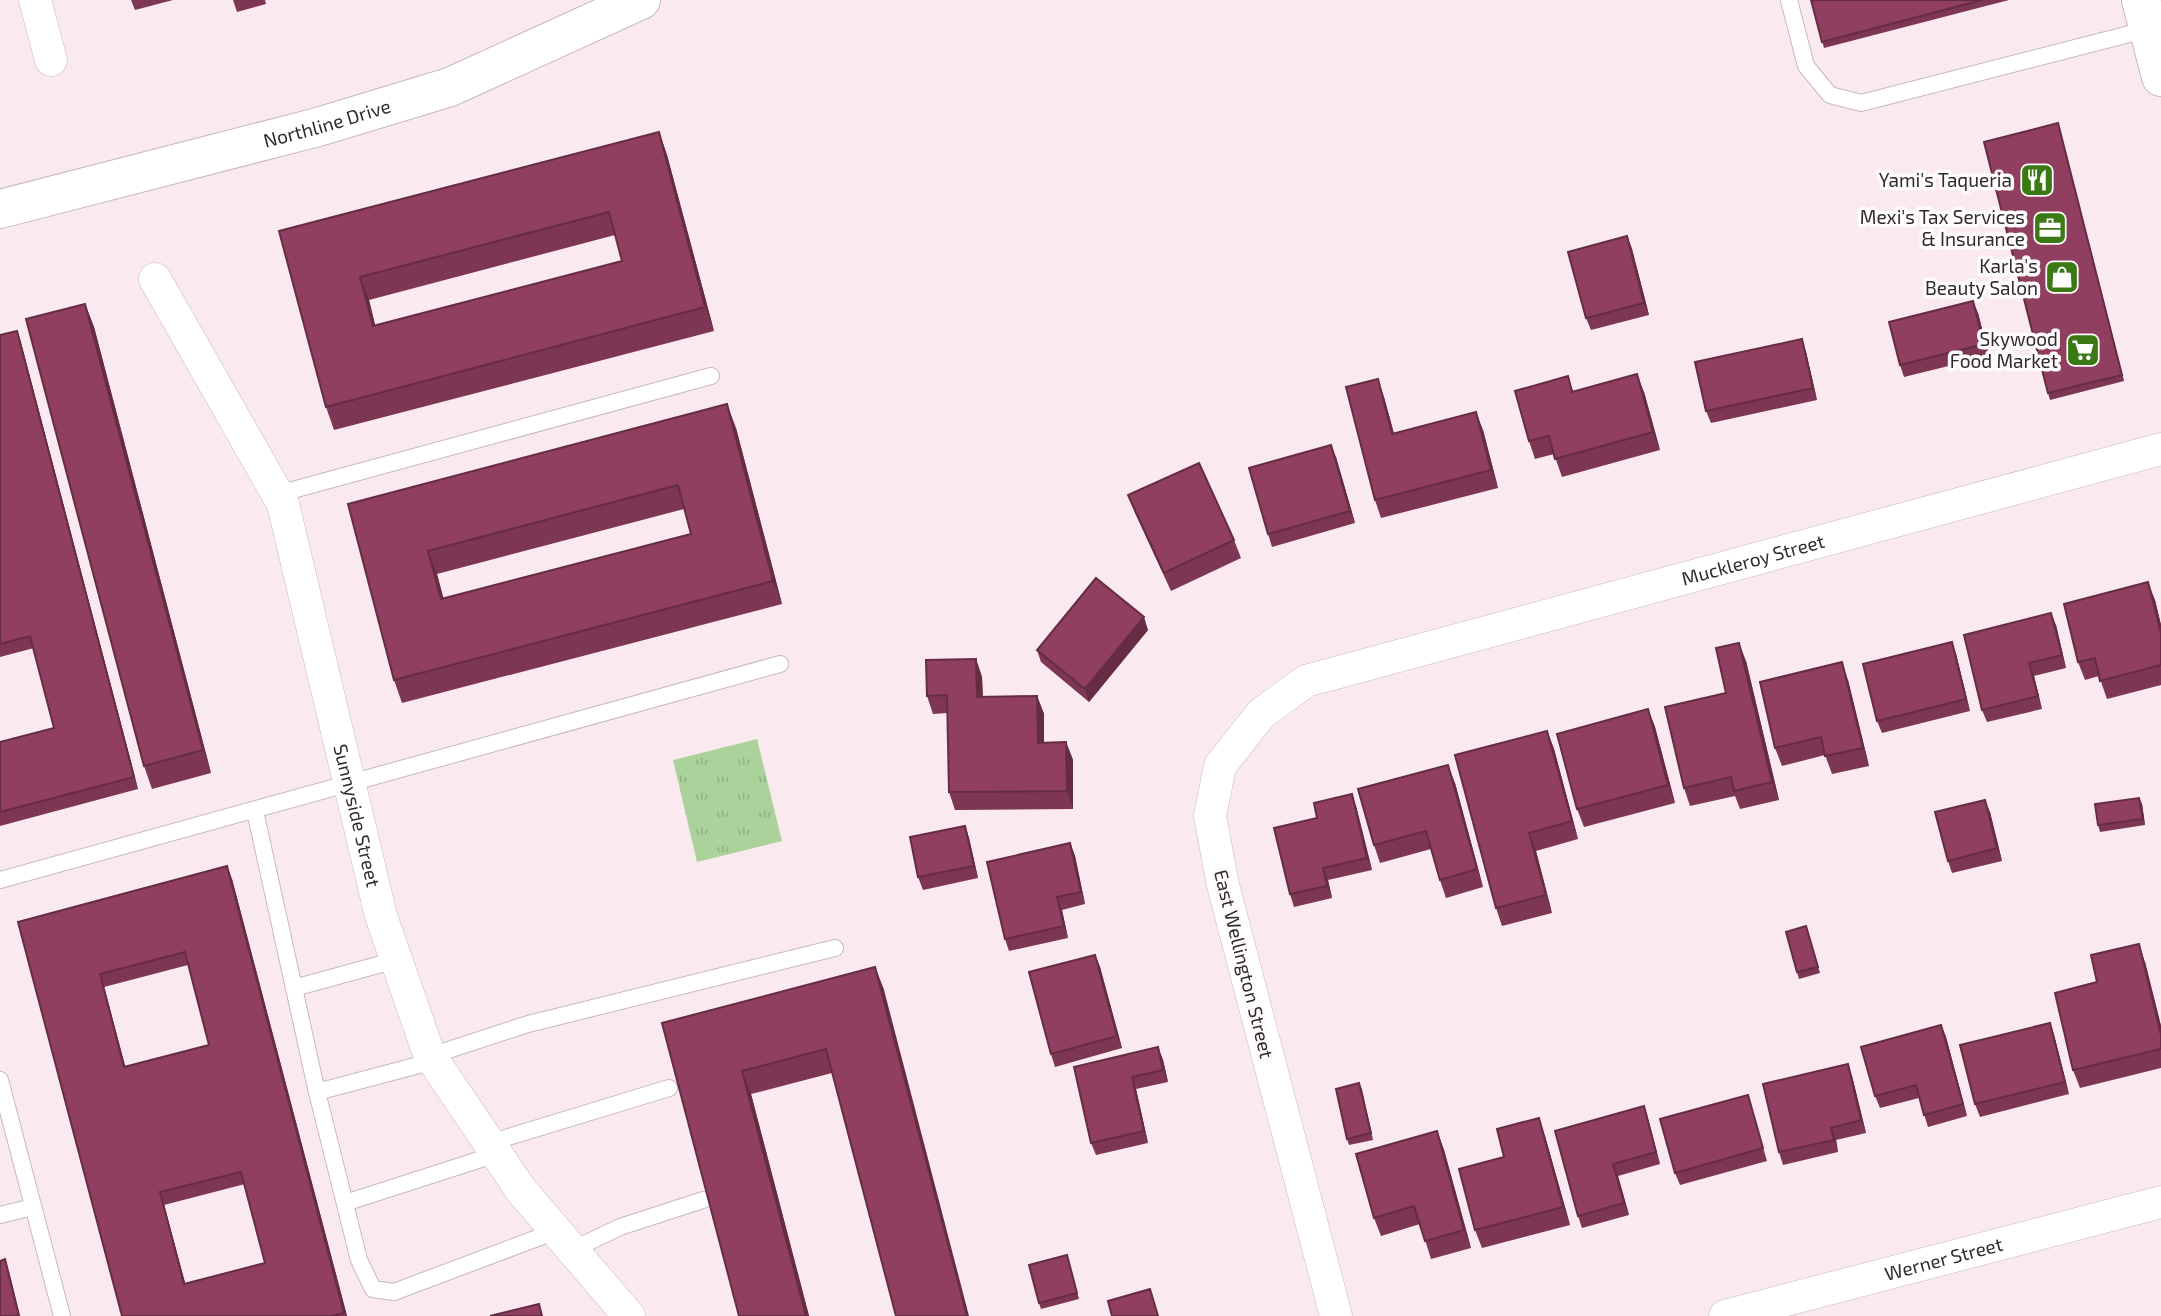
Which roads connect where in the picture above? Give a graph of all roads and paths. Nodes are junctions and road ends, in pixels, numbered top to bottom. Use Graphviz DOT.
graph roads {
  1 [pos="36,0"];
  2 [pos="641,0"];
  3 [pos="1789,0"];
  4 [pos="2145,15"];
  5 [pos="51,60"];
  6 [pos="2161,77"];
  7 [pos="0,209"];
  8 [pos="155,279"];
  9 [pos="711,376"];
  10 [pos="2161,450"];
  11 [pos="278,494"];
  12 [pos="780,664"];
  13 [pos="1343,672"];
  14 [pos="350,785"];
  15 [pos="255,811"];
  16 [pos="0,880"];
  17 [pos="835,948"];
  18 [pos="396,960"];
  19 [pos="294,988"];
  20 [pos="432,1059"];
  21 [pos="0,1080"];
  22 [pos="669,1088"];
  23 [pos="317,1092"];
  24 [pos="493,1148"];
  25 [pos="703,1200"];
  26 [pos="2161,1202"];
  27 [pos="345,1203"];
  28 [pos="33,1207"];
  29 [pos="0,1215"];
  30 [pos="564,1240"];
  31 [pos="62,1316"];
  32 [pos="629,1316"];
  33 [pos="1336,1316"];
  34 [pos="1725,1316"];
  1 -- 5 [label="street"];
  2 -- 7 [label="street, Northline Drive"];
  3 -- 4 [label="lane"];
  4 -- 6 [label="street"];
  8 -- 11 [label="street, Sunnyside Street"];
  9 -- 11 [label="lane"];
  10 -- 13 [label="street, Muckleroy Street"];
  11 -- 14 [label="street, Sunnyside Street"];
  12 -- 14 [label="lane"];
  13 -- 33 [label="street, East Wellington Street"];
  14 -- 15 [label="lane"];
  14 -- 18 [label="street, Sunnyside Street"];
  15 -- 16 [label="lane"];
  15 -- 19 [label="lane"];
  17 -- 20 [label="lane"];
  18 -- 19 [label="lane"];
  18 -- 20 [label="street, Sunnyside Street"];
  19 -- 23 [label="lane"];
  20 -- 23 [label="lane"];
  20 -- 24 [label="street, Sunnyside Street"];
  21 -- 28 [label="lane"];
  22 -- 24 [label="lane"];
  23 -- 27 [label="lane"];
  24 -- 27 [label="lane"];
  24 -- 30 [label="street, Sunnyside Street"];
  25 -- 30 [label="lane"];
  26 -- 34 [label="street, Werner Street"];
  27 -- 30 [label="lane"];
  28 -- 29 [label="lane"];
  28 -- 31 [label="lane"];
  30 -- 32 [label="street, Sunnyside Street"];
}
